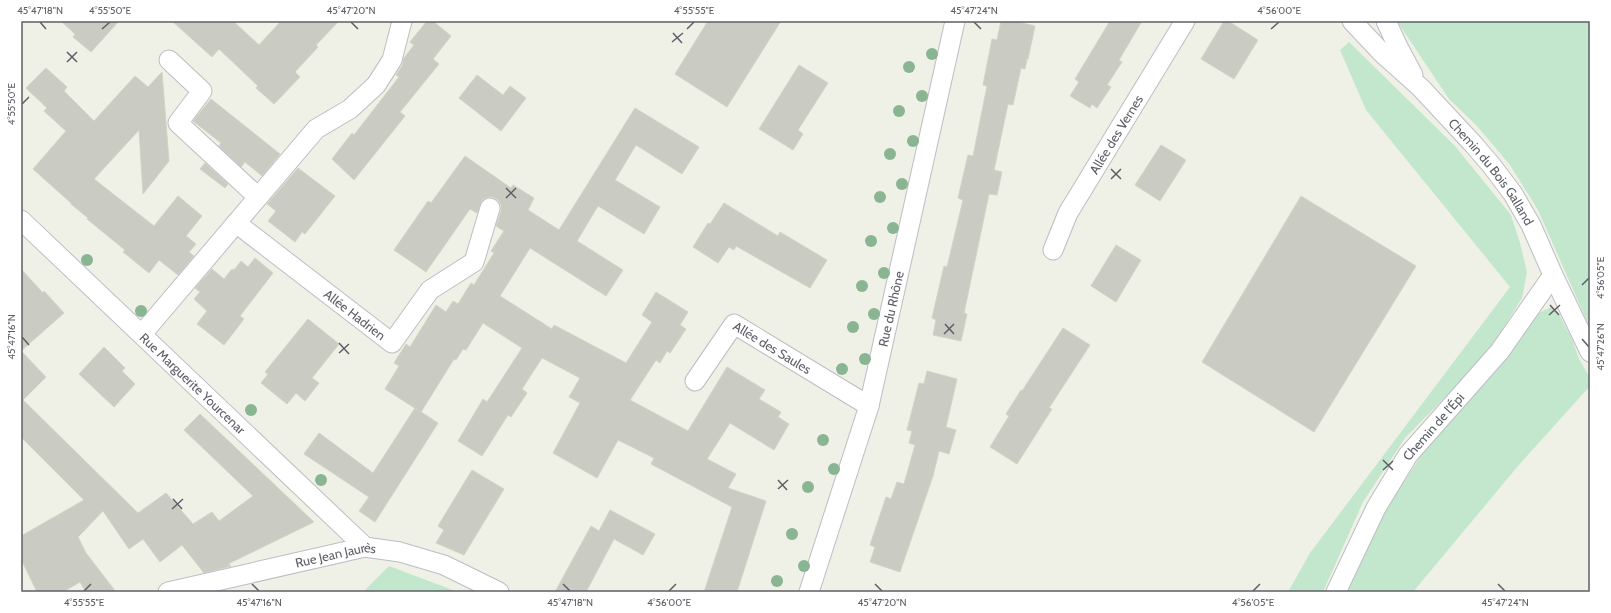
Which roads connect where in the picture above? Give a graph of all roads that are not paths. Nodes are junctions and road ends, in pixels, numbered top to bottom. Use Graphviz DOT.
graph roads {
  1 [pos="402,21"];
  2 [pos="955,21"];
  3 [pos="1185,21"];
  4 [pos="1352,21"];
  5 [pos="1386,21"];
  6 [pos="169,60"];
  7 [pos="1421,88"];
  8 [pos="258,198"];
  9 [pos="490,208"];
  10 [pos="21,220"];
  11 [pos="236,223"];
  12 [pos="1053,250"];
  13 [pos="1553,276"];
  14 [pos="142,334"];
  15 [pos="1590,352"];
  16 [pos="695,381"];
  17 [pos="869,406"];
  18 [pos="365,547"];
  19 [pos="168,592"];
  20 [pos="499,592"];
  21 [pos="809,592"];
  22 [pos="1336,592"];
  1 -- 8 [label="street"];
  2 -- 17 [label="street, Rue du Rhône"];
  3 -- 12 [label="street, Allée des Vernes"];
  4 -- 7 [label="street, Chemin du Bois Galland"];
  5 -- 7 [label="street"];
  6 -- 8 [label="street"];
  7 -- 13 [label="street, Chemin du Bois Galland"];
  8 -- 11 [label="street"];
  9 -- 11 [label="street, Allée Hadrien"];
  10 -- 14 [label="street, Rue Marguerite Yourcenar"];
  11 -- 14 [label="street"];
  13 -- 15 [label="street, Chemin du Bois Galland"];
  13 -- 22 [label="street, Chemin de l'Épi"];
  14 -- 18 [label="street, Rue Marguerite Yourcenar"];
  16 -- 17 [label="street, Allée des Saules"];
  17 -- 21 [label="street, Rue du Rhône"];
  18 -- 19 [label="street, Rue Jean Jaurès"];
  18 -- 20 [label="street, Rue Jean Jaurès"];
}
